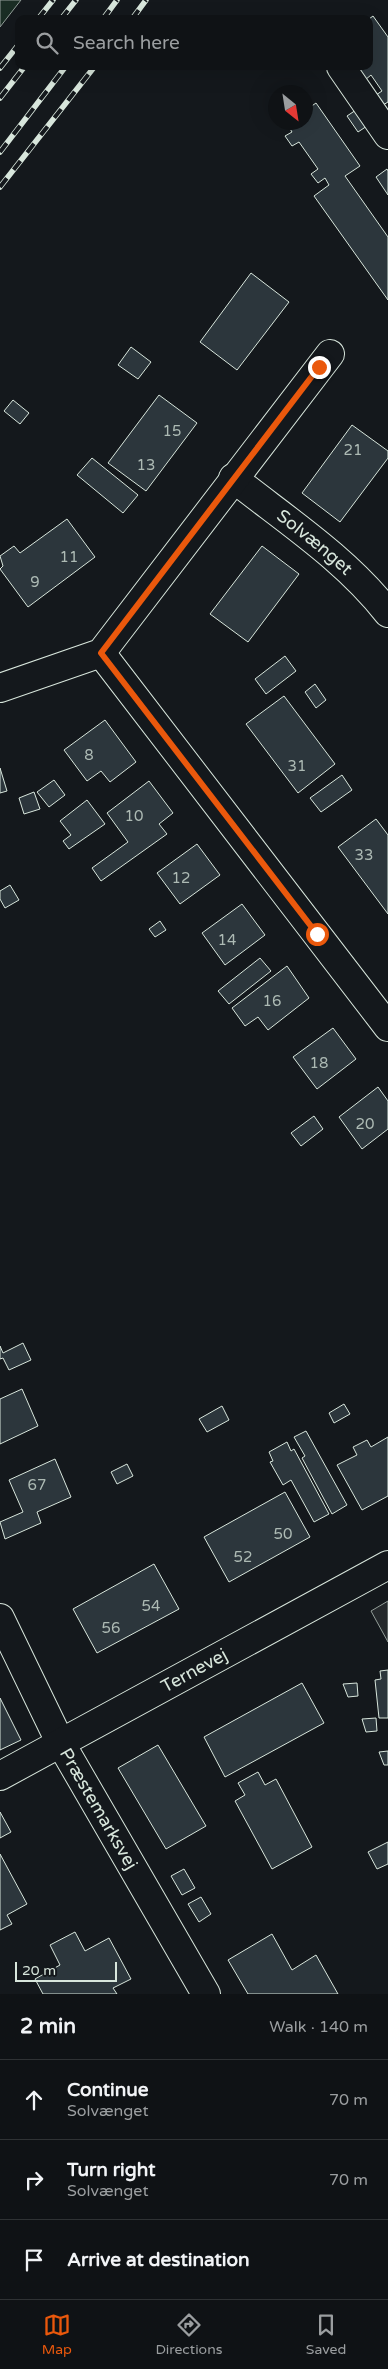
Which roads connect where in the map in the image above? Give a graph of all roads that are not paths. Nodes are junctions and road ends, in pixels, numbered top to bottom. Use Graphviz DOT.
graph roads {
  1 [pos="343,70"];
  2 [pos="388,135"];
  3 [pos="330,354"];
  4 [pos="233,478"];
  5 [pos="388,613"];
  6 [pos="101,653"];
  7 [pos="0,688"];
  8 [pos="388,1027"];
  9 [pos="388,1565"];
  10 [pos="0,1618"];
  11 [pos="60,1742"];
  12 [pos="0,1776"];
  13 [pos="206,1994"];
  1 -- 2 [label="street"];
  3 -- 4 [label="street"];
  4 -- 5 [label="street, Solvænget"];
  4 -- 6 [label="street"];
  6 -- 7 [label="street"];
  6 -- 8 [label="street"];
  9 -- 11 [label="street, Ternevej"];
  10 -- 11 [label="street, Præstemarksvej"];
  11 -- 12 [label="street, Ternevej"];
  11 -- 13 [label="street, Præstemarksvej"];
}
